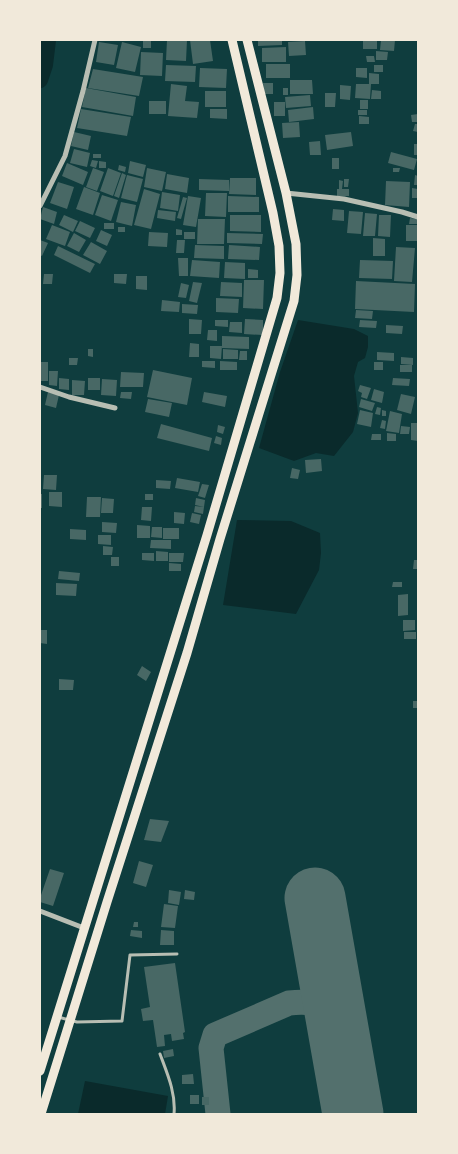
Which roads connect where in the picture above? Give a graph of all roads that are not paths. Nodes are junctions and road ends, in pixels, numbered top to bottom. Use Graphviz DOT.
graph roads {
  1 [pos="95,40"];
  2 [pos="232,40"];
  3 [pos="247,40"];
  4 [pos="257,79"];
  5 [pos="242,83"];
  6 [pos="286,194"];
  7 [pos="40,206"];
  8 [pos="418,217"];
  9 [pos="40,387"];
  10 [pos="115,408"];
  11 [pos="94,898"];
  12 [pos="106,902"];
  13 [pos="40,911"];
  14 [pos="84,928"];
  15 [pos="177,954"];
  16 [pos="56,1017"];
  17 [pos="70,1020"];
  18 [pos="160,1054"];
  19 [pos="40,1071"];
  20 [pos="41,1114"];
  21 [pos="174,1114"];
  1 -- 7 [label="street"];
  2 -- 5 [label="main road"];
  3 -- 4 [label="main road"];
  4 -- 5 [label="main road"];
  4 -- 6 [label="main road"];
  5 -- 11 [label="main road"];
  6 -- 8 [label="street"];
  6 -- 12 [label="main road"];
  9 -- 10 [label="street"];
  11 -- 12 [label="main road"];
  11 -- 14 [label="main road"];
  12 -- 17 [label="main road"];
  13 -- 14 [label="street"];
  14 -- 16 [label="main road"];
  15 -- 17 [label="lane"];
  16 -- 17 [label="lane"];
  16 -- 19 [label="main road"];
  17 -- 20 [label="main road"];
  18 -- 21 [label="lane"];
}
